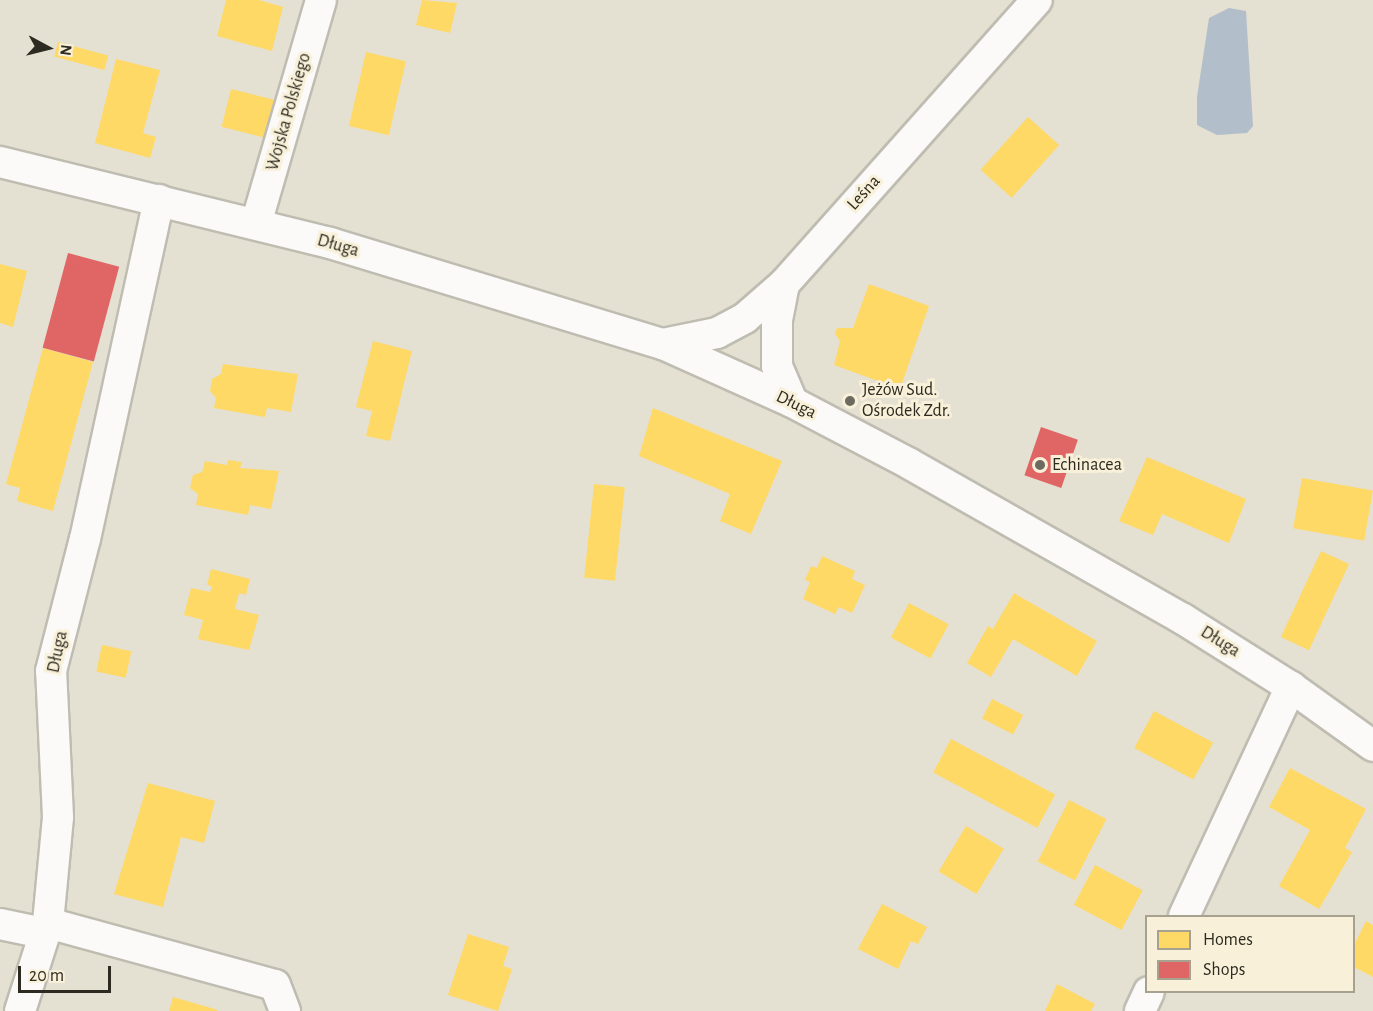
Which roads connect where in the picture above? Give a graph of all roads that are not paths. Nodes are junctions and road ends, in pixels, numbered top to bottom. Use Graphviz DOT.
graph roads {
  1 [pos="321,0"];
  2 [pos="1037,0"];
  3 [pos="0,162"];
  4 [pos="159,200"];
  5 [pos="256,224"];
  6 [pos="784,284"];
  7 [pos="663,344"];
  8 [pos="792,402"];
  9 [pos="1291,687"];
  10 [pos="1373,746"];
  11 [pos="1184,915"];
  12 [pos="0,924"];
  13 [pos="45,928"];
  14 [pos="1149,993"];
  15 [pos="20,1011"];
  16 [pos="285,1011"];
  17 [pos="1140,1011"];
  1 -- 5 [label="street, Wojska Polskiego"];
  2 -- 6 [label="street, Leśna"];
  3 -- 4 [label="street, Długa"];
  4 -- 5 [label="street, Długa"];
  4 -- 13 [label="street, Długa"];
  5 -- 7 [label="street, Długa"];
  6 -- 7 [label="street, Leśna"];
  6 -- 8 [label="street"];
  7 -- 8 [label="street, Długa"];
  8 -- 9 [label="street, Długa"];
  9 -- 10 [label="street, Długa"];
  9 -- 11 [label="street"];
  12 -- 13 [label="street"];
  13 -- 15 [label="street, Długa"];
  13 -- 16 [label="street"];
  14 -- 17 [label="street"];
}
